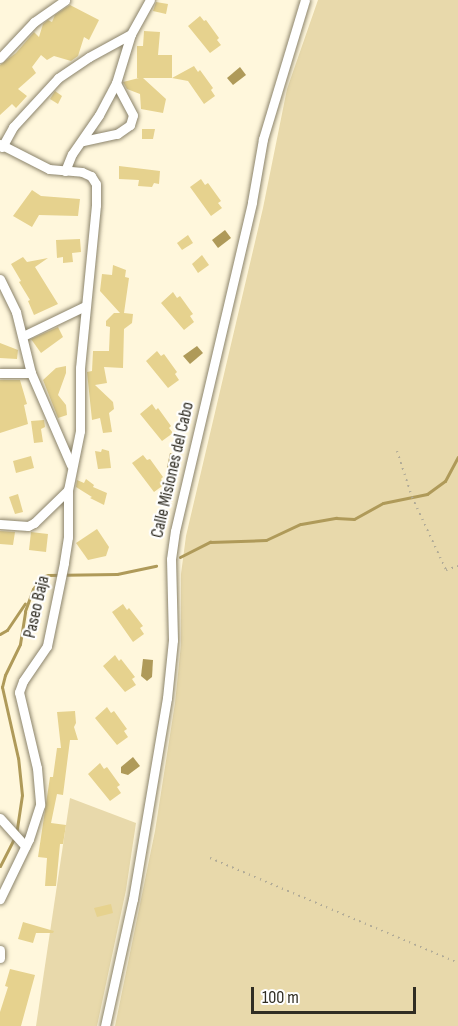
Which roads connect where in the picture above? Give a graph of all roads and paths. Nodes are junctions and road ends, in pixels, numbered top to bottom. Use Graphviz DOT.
graph roads {
  1 [pos="65,0"];
  2 [pos="150,0"];
  3 [pos="305,0"];
  4 [pos="131,34"];
  5 [pos="0,58"];
  6 [pos="116,83"];
  7 [pos="83,141"];
  8 [pos="1,146"];
  9 [pos="65,171"];
  10 [pos="0,279"];
  11 [pos="85,306"];
  12 [pos="23,336"];
  13 [pos="0,373"];
  14 [pos="32,373"];
  15 [pos="397,451"];
  16 [pos="71,465"];
  17 [pos="68,490"];
  18 [pos="0,524"];
  19 [pos="458,566"];
  20 [pos="0,818"];
  21 [pos="25,846"];
  22 [pos="210,858"];
  23 [pos="0,899"];
  24 [pos="0,950"];
  25 [pos="0,958"];
  26 [pos="458,963"];
  27 [pos="105,1026"];
  1 -- 5 [label="street"];
  2 -- 4 [label="street"];
  3 -- 27 [label="street, Calle Misiones del Cabo"];
  4 -- 6 [label="street"];
  4 -- 8 [label="street"];
  6 -- 7 [label="street"];
  6 -- 7 [label="street"];
  7 -- 9 [label="street"];
  8 -- 9 [label="street"];
  9 -- 11 [label="street, Paseo Baja"];
  10 -- 12 [label="street"];
  11 -- 12 [label="street"];
  11 -- 16 [label="street, Paseo Baja"];
  12 -- 14 [label="street"];
  13 -- 14 [label="street"];
  14 -- 16 [label="street"];
  15 -- 19 [label="path"];
  16 -- 17 [label="street, Paseo Baja"];
  17 -- 18 [label="street"];
  17 -- 21 [label="street, Paseo Baja"];
  20 -- 21 [label="street"];
  21 -- 23 [label="street, Paseo Baja"];
  22 -- 26 [label="path"];
  24 -- 25 [label="street"];
}
